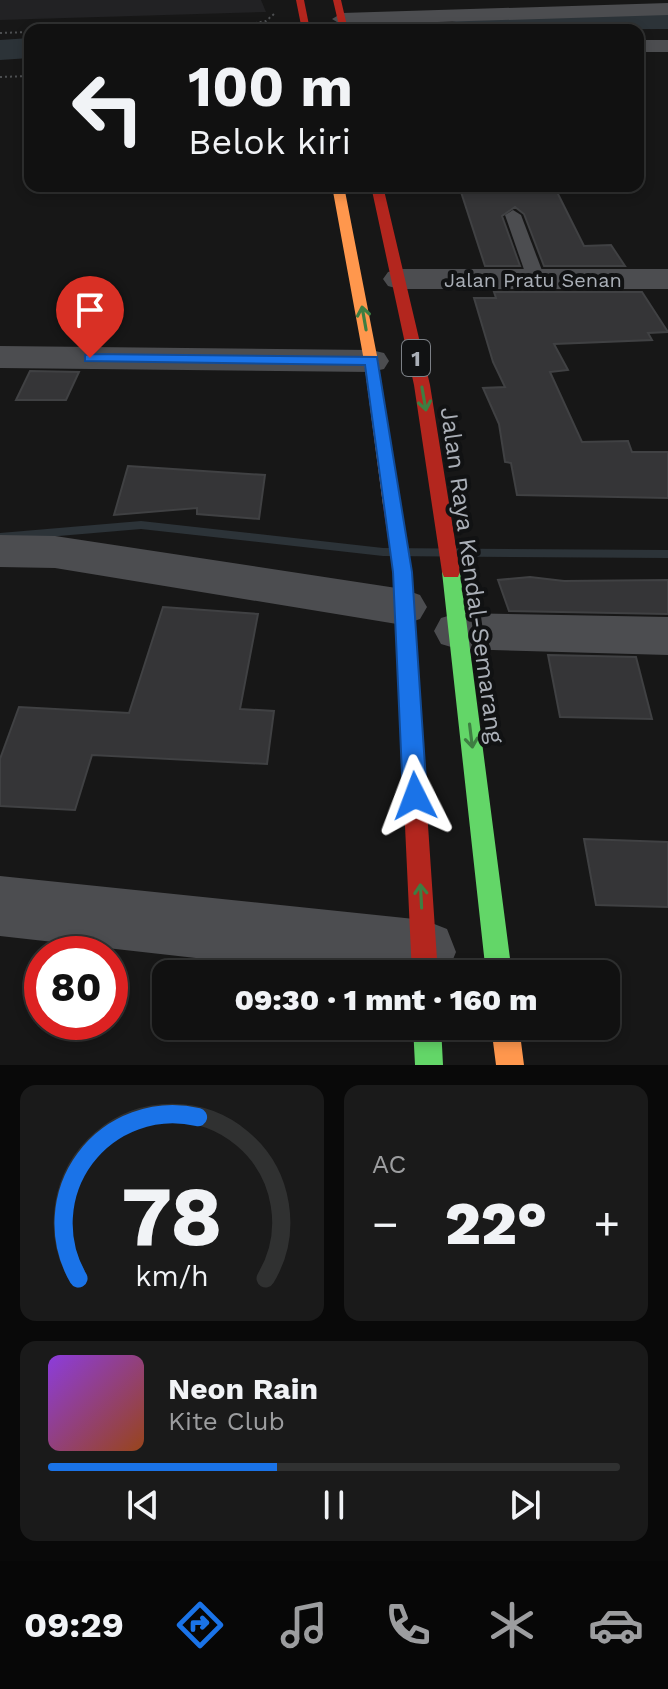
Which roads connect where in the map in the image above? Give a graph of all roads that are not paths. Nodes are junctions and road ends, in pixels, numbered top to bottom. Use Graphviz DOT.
graph roads {
  1 [pos="668,9"];
  2 [pos="341,18"];
  3 [pos="644,46"];
  4 [pos="668,46"];
  5 [pos="339,192"];
  6 [pos="378,192"];
  7 [pos="513,215"];
  8 [pos="399,279"];
  9 [pos="668,279"];
  10 [pos="537,281"];
  11 [pos="0,357"];
  12 [pos="371,361"];
  13 [pos="0,551"];
  14 [pos="403,590"];
  15 [pos="458,631"];
  16 [pos="668,636"];
  17 [pos="0,906"];
  18 [pos="403,960"];
  19 [pos="425,960"];
  20 [pos="497,960"];
  21 [pos="428,1040"];
  22 [pos="507,1040"];
  23 [pos="429,1065"];
  24 [pos="510,1065"];
  1 -- 2 [label="street"];
  3 -- 4 [label="street"];
  12 -- 5 [label="highway, 1, one-way"];
  6 -- 8 [label="highway, Jalan Raya Kendal-Semarang / 1"];
  7 -- 10 [label="lane"];
  8 -- 10 [label="street, Jalan Pratu Senan"];
  8 -- 15 [label="highway, Jalan Raya Kendal-Semarang / 1, one-way"];
  9 -- 10 [label="street, Jalan Pratu Senan"];
  11 -- 12 [label="street"];
  12 -- 14 [label="highway, 1"];
  13 -- 14 [label="street"];
  19 -- 14 [label="highway, 1, one-way"];
  15 -- 16 [label="street"];
  15 -- 20 [label="highway, Jalan Raya Kendal-Semarang / 1, one-way"];
  17 -- 18 [label="street"];
  21 -- 23 [label="highway"];
  22 -- 24 [label="highway"];
}
